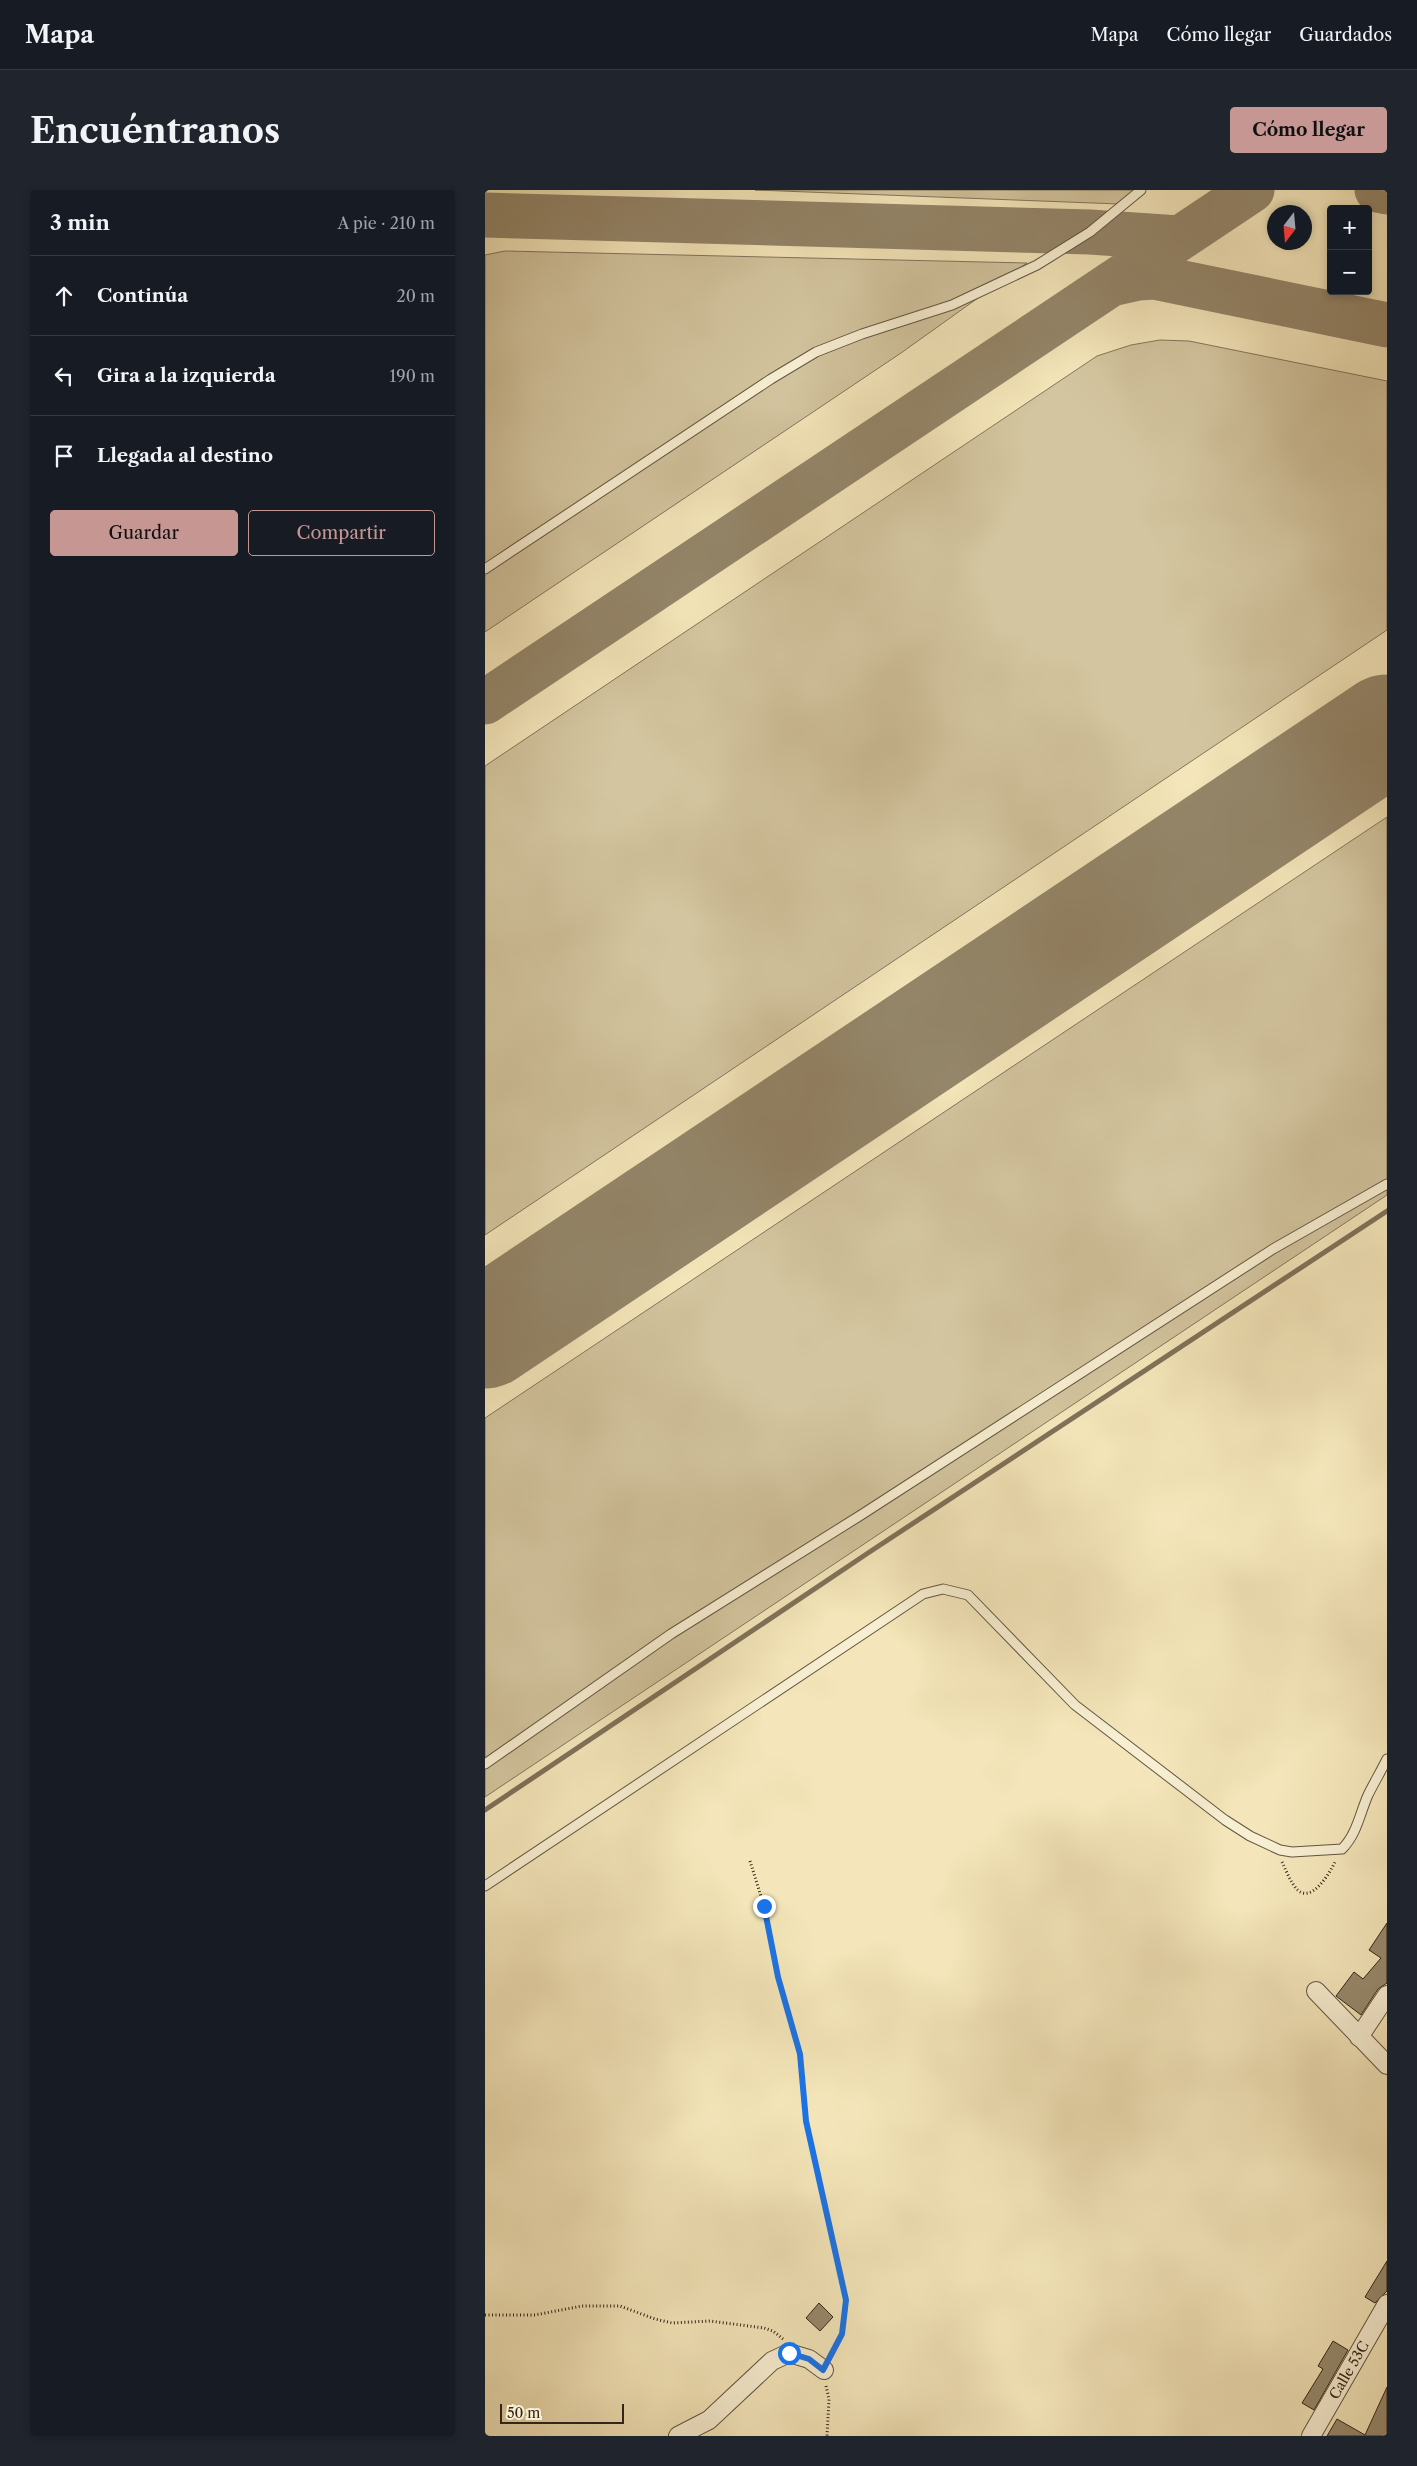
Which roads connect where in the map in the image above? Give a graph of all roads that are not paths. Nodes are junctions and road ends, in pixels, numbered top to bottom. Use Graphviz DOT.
graph roads {
  1 [pos="1141,190"];
  2 [pos="485,570"];
  3 [pos="1387,1184"];
  4 [pos="1387,1759"];
  5 [pos="485,1764"];
  6 [pos="485,1886"];
  7 [pos="1316,1991"];
  8 [pos="1387,1995"];
  9 [pos="1359,2038"];
  10 [pos="1387,2065"];
  11 [pos="1385,2313"];
  12 [pos="823,2370"];
  13 [pos="678,2436"];
  14 [pos="1311,2436"];
  1 -- 2 [label="lane"];
  3 -- 5 [label="lane"];
  4 -- 6 [label="lane"];
  7 -- 9 [label="street"];
  8 -- 9 [label="street"];
  9 -- 10 [label="street"];
  11 -- 14 [label="street, Calle 53C"];
  12 -- 13 [label="street"];
}
